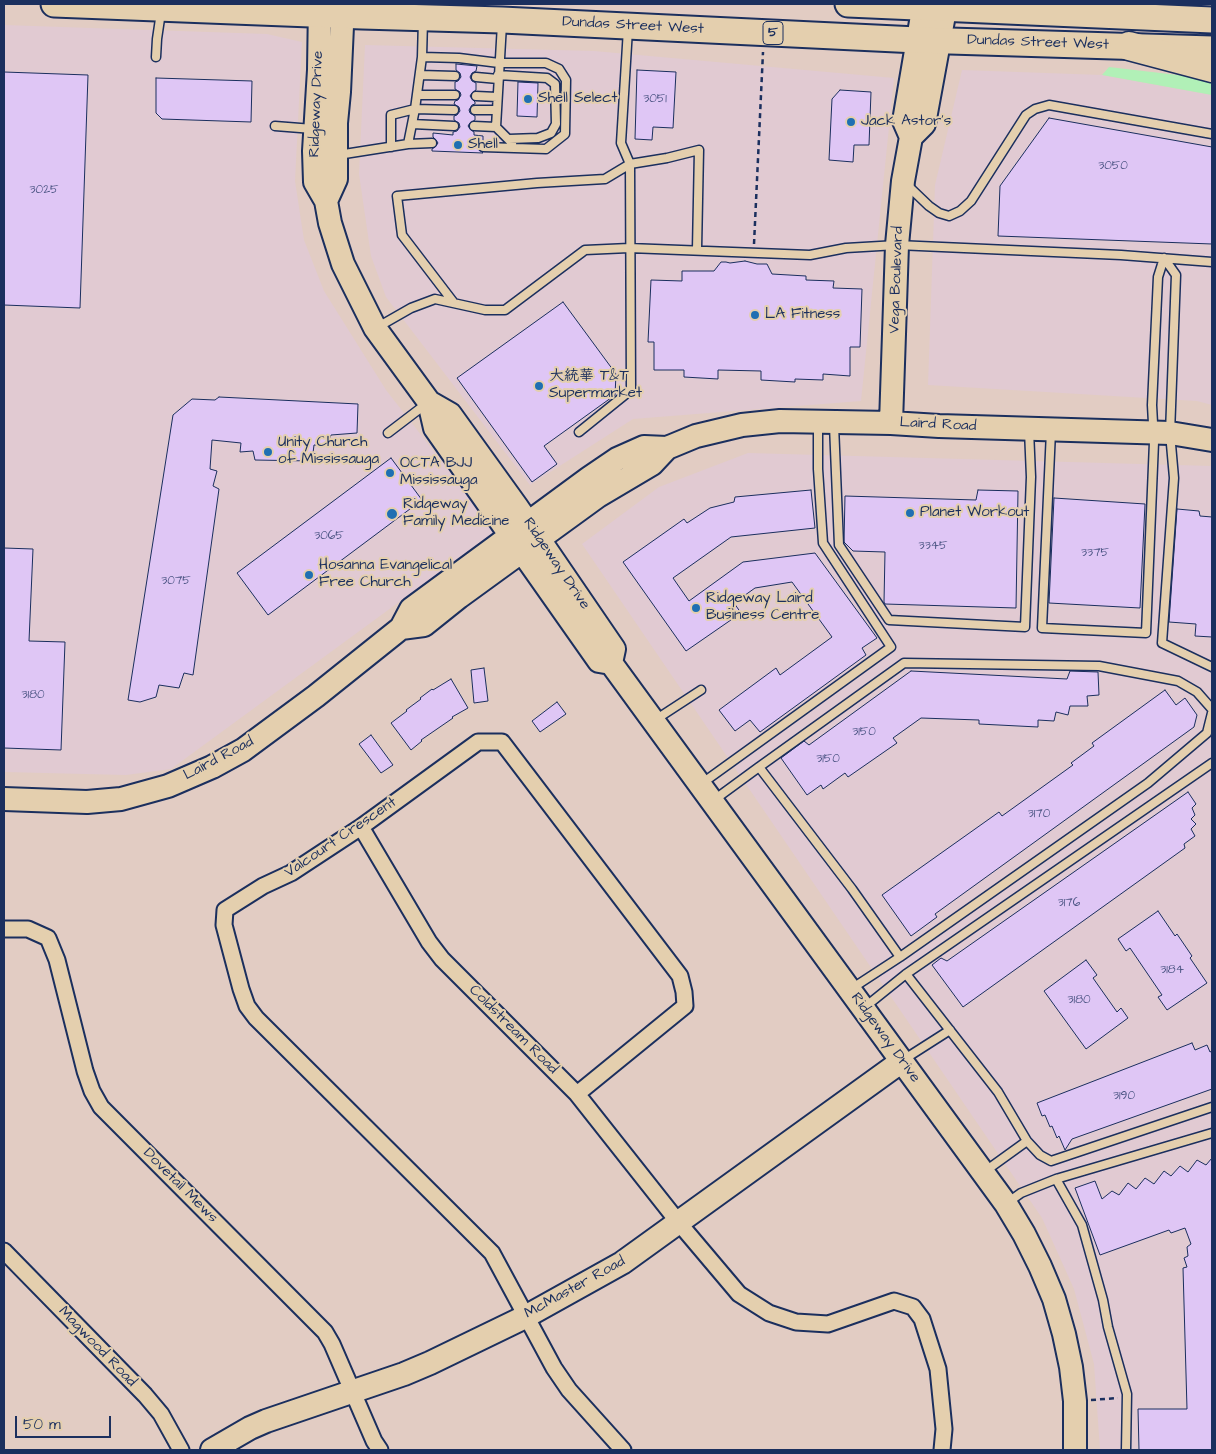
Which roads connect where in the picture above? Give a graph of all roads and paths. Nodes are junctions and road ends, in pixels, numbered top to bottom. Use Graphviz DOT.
graph roads {
  1 [pos="54,4"];
  2 [pos="82,4"];
  3 [pos="848,4"];
  4 [pos="161,8"];
  5 [pos="331,9"];
  6 [pos="424,18"];
  7 [pos="502,20"];
  8 [pos="932,20"];
  9 [pos="1212,20"];
  10 [pos="628,26"];
  11 [pos="763,33"];
  12 [pos="1129,46"];
  13 [pos="1212,49"];
  14 [pos="156,57"];
  15 [pos="422,57"];
  16 [pos="499,63"];
  17 [pos="1212,68"];
  18 [pos="420,74"];
  19 [pos="455,76"];
  20 [pos="476,77"];
  21 [pos="498,77"];
  22 [pos="417,95"];
  23 [pos="455,95"];
  24 [pos="476,96"];
  25 [pos="497,97"];
  26 [pos="415,109"];
  27 [pos="454,110"];
  28 [pos="475,110"];
  29 [pos="496,110"];
  30 [pos="412,124"];
  31 [pos="275,126"];
  32 [pos="454,126"];
  33 [pos="474,126"];
  34 [pos="496,126"];
  35 [pos="316,130"];
  36 [pos="1212,134"];
  37 [pos="510,139"];
  38 [pos="408,144"];
  39 [pos="432,144"];
  40 [pos="391,147"];
  41 [pos="483,147"];
  42 [pos="517,149"];
  43 [pos="336,156"];
  44 [pos="630,164"];
  45 [pos="903,181"];
  46 [pos="326,201"];
  47 [pos="897,245"];
  48 [pos="629,248"];
  49 [pos="698,250"];
  50 [pos="754,252"];
  51 [pos="1164,258"];
  52 [pos="1212,262"];
  53 [pos="454,303"];
  54 [pos="375,328"];
  55 [pos="429,402"];
  56 [pos="826,422"];
  57 [pos="891,423"];
  58 [pos="1040,429"];
  59 [pos="579,432"];
  60 [pos="1161,432"];
  61 [pos="388,433"];
  62 [pos="1212,440"];
  63 [pos="525,537"];
  64 [pos="1212,666"];
  65 [pos="701,690"];
  66 [pos="1212,709"];
  67 [pos="1212,713"];
  68 [pos="654,721"];
  69 [pos="1212,763"];
  70 [pos="759,767"];
  71 [pos="706,793"];
  72 [pos="4,799"];
  73 [pos="361,827"];
  74 [pos="4,929"];
  75 [pos="900,957"];
  76 [pos="906,974"];
  77 [pos="850,990"];
  78 [pos="864,1008"];
  79 [pos="950,1030"];
  80 [pos="902,1061"];
  81 [pos="576,1094"];
  82 [pos="1212,1107"];
  83 [pos="1212,1133"];
  84 [pos="1027,1141"];
  85 [pos="983,1173"];
  86 [pos="1056,1179"];
  87 [pos="1006,1204"];
  88 [pos="679,1223"];
  89 [pos="4,1251"];
  90 [pos="525,1317"];
  91 [pos="353,1391"];
  92 [pos="1127,1400"];
  93 [pos="1075,1401"];
  94 [pos="181,1450"];
  95 [pos="212,1450"];
  96 [pos="380,1450"];
  97 [pos="623,1450"];
  98 [pos="942,1450"];
  99 [pos="1075,1450"];
  100 [pos="1126,1450"];
  1 -- 2 [label="main road, Dundas Street West / 5"];
  2 -- 4 [label="main road, Dundas Street West / 5"];
  3 -- 8 [label="main road, Dundas Street West / 5"];
  4 -- 5 [label="main road, Dundas Street West / 5"];
  4 -- 14 [label="lane"];
  5 -- 6 [label="main road, Dundas Street West / 5"];
  5 -- 35 [label="street, Ridgeway Drive"];
  5 -- 43 [label="street, Ridgeway Drive"];
  6 -- 7 [label="main road, Dundas Street West / 5"];
  6 -- 15 [label="lane"];
  7 -- 10 [label="main road, Dundas Street West / 5"];
  7 -- 16 [label="lane"];
  8 -- 9 [label="main road, Dundas Street West / 5"];
  8 -- 11 [label="main road, Dundas Street West / 5"];
  8 -- 12 [label="main road, Dundas Street West / 5"];
  8 -- 45 [label="street, Vega Boulevard"];
  10 -- 11 [label="main road, Dundas Street West / 5"];
  10 -- 44 [label="lane"];
  11 -- 50 [label="path"];
  12 -- 13 [label="main road, Dundas Street West / 5"];
  12 -- 17 [label="highway"];
  15 -- 16 [label="lane"];
  15 -- 18 [label="lane"];
  16 -- 21 [label="lane"];
  16 -- 42 [label="lane"];
  18 -- 19 [label="lane"];
  18 -- 22 [label="lane"];
  20 -- 21 [label="lane"];
  21 -- 25 [label="lane"];
  21 -- 37 [label="lane"];
  22 -- 23 [label="lane"];
  22 -- 26 [label="lane"];
  24 -- 25 [label="lane"];
  25 -- 29 [label="lane"];
  26 -- 27 [label="lane"];
  26 -- 30 [label="lane"];
  26 -- 40 [label="lane"];
  28 -- 29 [label="lane"];
  29 -- 34 [label="lane"];
  30 -- 32 [label="lane"];
  30 -- 38 [label="lane"];
  31 -- 35 [label="lane"];
  33 -- 34 [label="lane"];
  34 -- 37 [label="lane"];
  35 -- 46 [label="street, Ridgeway Drive"];
  36 -- 45 [label="lane"];
  37 -- 42 [label="lane"];
  38 -- 39 [label="lane"];
  38 -- 40 [label="lane"];
  40 -- 43 [label="lane"];
  41 -- 42 [label="lane"];
  43 -- 46 [label="street, Ridgeway Drive"];
  44 -- 48 [label="lane"];
  44 -- 49 [label="lane"];
  44 -- 53 [label="lane"];
  45 -- 47 [label="street, Vega Boulevard"];
  46 -- 54 [label="street, Ridgeway Drive"];
  47 -- 50 [label="lane"];
  47 -- 51 [label="lane"];
  47 -- 57 [label="street, Vega Boulevard"];
  48 -- 49 [label="lane"];
  48 -- 53 [label="lane"];
  48 -- 59 [label="lane"];
  49 -- 50 [label="lane"];
  51 -- 52 [label="lane"];
  51 -- 60 [label="lane"];
  51 -- 60 [label="lane"];
  53 -- 54 [label="lane"];
  54 -- 55 [label="street, Ridgeway Drive"];
  55 -- 61 [label="lane"];
  55 -- 63 [label="street, Ridgeway Drive"];
  56 -- 57 [label="street, Laird Road"];
  56 -- 58 [label="lane"];
  56 -- 63 [label="street, Laird Road"];
  56 -- 71 [label="lane"];
  57 -- 58 [label="street, Laird Road"];
  58 -- 60 [label="street, Laird Road"];
  58 -- 60 [label="lane"];
  60 -- 62 [label="street, Laird Road"];
  60 -- 64 [label="lane"];
  63 -- 68 [label="street, Ridgeway Drive"];
  63 -- 72 [label="street, Laird Road"];
  65 -- 68 [label="lane"];
  66 -- 70 [label="lane"];
  67 -- 75 [label="lane"];
  68 -- 71 [label="street, Ridgeway Drive"];
  69 -- 76 [label="lane"];
  70 -- 71 [label="lane"];
  70 -- 75 [label="lane"];
  71 -- 77 [label="street, Ridgeway Drive"];
  73 -- 81 [label="street, Coldstream Road"];
  73 -- 81 [label="street, Valcourt Crescent"];
  73 -- 90 [label="street, Valcourt Crescent"];
  74 -- 91 [label="street, Dovetail Mews"];
  75 -- 77 [label="lane"];
  76 -- 78 [label="lane"];
  76 -- 79 [label="lane"];
  77 -- 78 [label="street, Ridgeway Drive"];
  78 -- 80 [label="street, Ridgeway Drive"];
  79 -- 80 [label="lane"];
  79 -- 84 [label="lane"];
  80 -- 85 [label="street, Ridgeway Drive"];
  80 -- 88 [label="street, McMaster Road"];
  81 -- 88 [label="street, Coldstream Road"];
  82 -- 84 [label="lane"];
  83 -- 86 [label="lane"];
  84 -- 85 [label="lane"];
  85 -- 87 [label="street, Ridgeway Drive"];
  86 -- 87 [label="lane"];
  86 -- 92 [label="lane"];
  87 -- 93 [label="street, Ridgeway Drive"];
  88 -- 90 [label="street, McMaster Road"];
  88 -- 98 [label="street, Coldstream Road"];
  89 -- 94 [label="street, Magwood Road"];
  90 -- 91 [label="street, McMaster Road"];
  90 -- 97 [label="street"];
  91 -- 95 [label="street, McMaster Road"];
  91 -- 96 [label="street, Dovetail Mews"];
  92 -- 93 [label="path"];
  92 -- 100 [label="lane"];
  93 -- 99 [label="street, Ridgeway Drive"];
}
